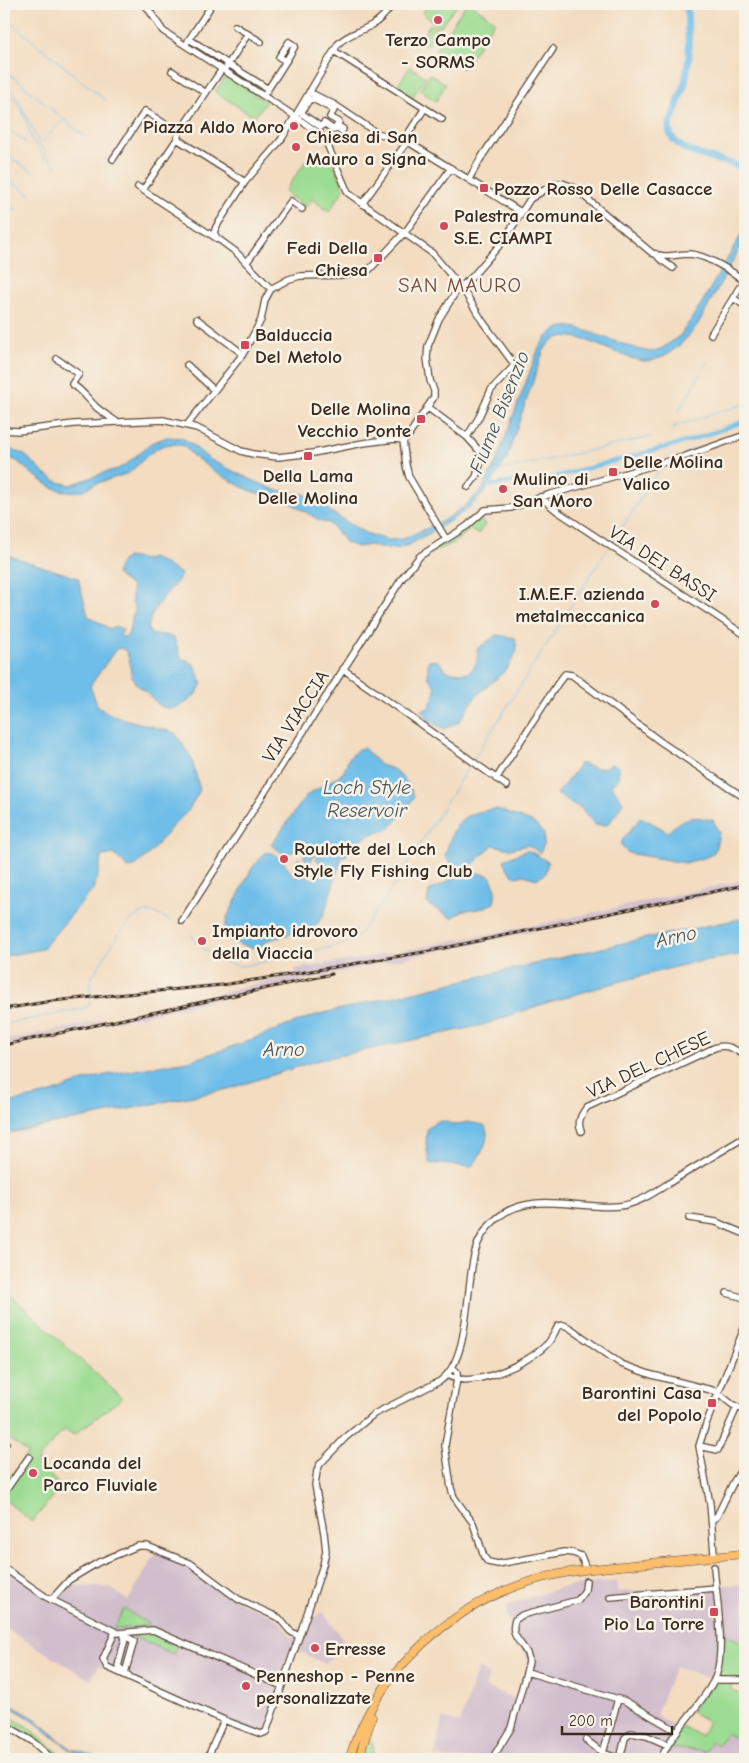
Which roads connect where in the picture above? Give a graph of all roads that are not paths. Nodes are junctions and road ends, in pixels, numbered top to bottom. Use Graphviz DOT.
graph roads {
  1 [pos="145,4"];
  2 [pos="393,4"];
  3 [pos="209,9"];
  4 [pos="235,26"];
  5 [pos="248,34"];
  6 [pos="189,39"];
  7 [pos="261,42"];
  8 [pos="185,45"];
  9 [pos="553,49"];
  10 [pos="334,51"];
  11 [pos="286,61"];
  12 [pos="229,64"];
  13 [pos="223,70"];
  14 [pos="172,71"];
  15 [pos="268,89"];
  16 [pos="309,92"];
  17 [pos="206,93"];
  18 [pos="264,96"];
  19 [pos="309,100"];
  20 [pos="425,108"];
  21 [pos="294,116"];
  22 [pos="442,119"];
  23 [pos="178,136"];
  24 [pos="405,141"];
  25 [pos="113,159"];
  26 [pos="451,168"];
  27 [pos="469,179"];
  28 [pos="244,182"];
  29 [pos="362,204"];
  30 [pos="302,210"];
  31 [pos="521,212"];
  32 [pos="404,233"];
  33 [pos="217,238"];
  34 [pos="656,254"];
  35 [pos="246,262"];
  36 [pos="673,268"];
  37 [pos="745,282"];
  38 [pos="460,287"];
  39 [pos="738,288"];
  40 [pos="271,289"];
  41 [pos="733,298"];
  42 [pos="745,306"];
  43 [pos="197,319"];
  44 [pos="711,334"];
  45 [pos="243,354"];
  46 [pos="57,359"];
  47 [pos="187,365"];
  48 [pos="214,390"];
  49 [pos="427,407"];
  50 [pos="117,422"];
  51 [pos="187,425"];
  52 [pos="4,430"];
  53 [pos="745,435"];
  54 [pos="467,437"];
  55 [pos="404,440"];
  56 [pos="468,487"];
  57 [pos="540,498"];
  58 [pos="445,538"];
  59 [pos="745,635"];
  60 [pos="344,669"];
  61 [pos="496,779"];
  62 [pos="507,786"];
  63 [pos="745,798"];
  64 [pos="182,921"];
  65 [pos="745,1056"];
  66 [pos="581,1131"];
  67 [pos="745,1137"];
  68 [pos="689,1218"];
  69 [pos="745,1234"];
  70 [pos="475,1236"];
  71 [pos="474,1252"];
  72 [pos="727,1293"];
  73 [pos="745,1298"];
  74 [pos="745,1326"];
  75 [pos="460,1346"];
  76 [pos="452,1367"];
  77 [pos="447,1375"];
  78 [pos="457,1377"];
  79 [pos="719,1394"];
  80 [pos="737,1407"];
  81 [pos="745,1410"];
  82 [pos="699,1446"];
  83 [pos="29,1457"];
  84 [pos="745,1464"];
  85 [pos="4,1493"];
  86 [pos="712,1520"];
  87 [pos="714,1553"];
  88 [pos="745,1554"];
  89 [pos="745,1559"];
  90 [pos="585,1566"];
  91 [pos="714,1567"];
  92 [pos="4,1568"];
  93 [pos="586,1581"];
  94 [pos="716,1588"];
  95 [pos="610,1597"];
  96 [pos="51,1600"];
  97 [pos="115,1632"];
  98 [pos="124,1634"];
  99 [pos="298,1636"];
  100 [pos="526,1672"];
  101 [pos="128,1676"];
  102 [pos="714,1680"];
  103 [pos="745,1680"];
  104 [pos="282,1686"];
  105 [pos="618,1699"];
  106 [pos="371,1714"];
  107 [pos="224,1720"];
  108 [pos="4,1724"];
  109 [pos="677,1731"];
  110 [pos="586,1740"];
  111 [pos="668,1745"];
  112 [pos="602,1753"];
  113 [pos="209,1757"];
  114 [pos="52,1759"];
  115 [pos="343,1759"];
  116 [pos="350,1759"];
  117 [pos="354,1759"];
  118 [pos="361,1759"];
  119 [pos="492,1759"];
  120 [pos="620,1759"];
  121 [pos="661,1759"];
  1 -- 8 [label="street"];
  2 -- 10 [label="street"];
  3 -- 6 [label="street"];
  4 -- 5 [label="street"];
  5 -- 7 [label="street"];
  5 -- 12 [label="street"];
  6 -- 8 [label="street"];
  6 -- 12 [label="street"];
  8 -- 13 [label="street"];
  9 -- 27 [label="street"];
  10 -- 16 [label="street"];
  10 -- 20 [label="street"];
  11 -- 15 [label="street"];
  12 -- 13 [label="street"];
  12 -- 15 [label="street"];
  13 -- 17 [label="street"];
  13 -- 18 [label="street"];
  14 -- 17 [label="street"];
  15 -- 18 [label="street"];
  16 -- 21 [label="street"];
  16 -- 24 [label="street"];
  17 -- 23 [label="street"];
  18 -- 21 [label="street"];
  19 -- 19 [label="street"];
  20 -- 22 [label="street"];
  20 -- 24 [label="street"];
  21 -- 28 [label="street"];
  21 -- 29 [label="street"];
  23 -- 25 [label="street"];
  23 -- 28 [label="street"];
  23 -- 33 [label="street"];
  24 -- 26 [label="street"];
  24 -- 29 [label="street"];
  26 -- 27 [label="street"];
  26 -- 32 [label="street"];
  27 -- 31 [label="street"];
  28 -- 33 [label="street"];
  29 -- 32 [label="street"];
  30 -- 35 [label="street"];
  31 -- 34 [label="street"];
  31 -- 38 [label="street"];
  32 -- 38 [label="street"];
  32 -- 40 [label="street"];
  33 -- 35 [label="street"];
  34 -- 36 [label="street"];
  34 -- 37 [label="street"];
  35 -- 40 [label="street"];
  38 -- 49 [label="street"];
  38 -- 54 [label="street"];
  39 -- 41 [label="street"];
  40 -- 45 [label="street"];
  41 -- 42 [label="street"];
  41 -- 44 [label="street"];
  43 -- 45 [label="street"];
  45 -- 48 [label="street"];
  46 -- 50 [label="street"];
  47 -- 48 [label="street"];
  48 -- 51 [label="street"];
  49 -- 54 [label="street"];
  49 -- 55 [label="street"];
  50 -- 51 [label="street"];
  50 -- 52 [label="street"];
  51 -- 55 [label="street"];
  53 -- 57 [label="street, VIA VIACCIA"];
  54 -- 56 [label="street"];
  55 -- 58 [label="street"];
  57 -- 58 [label="street, VIA VIACCIA"];
  57 -- 59 [label="street, VIA DEI BASSI"];
  58 -- 60 [label="street, VIA VIACCIA"];
  60 -- 61 [label="street"];
  60 -- 64 [label="street, VIA VIACCIA"];
  61 -- 62 [label="street"];
  61 -- 63 [label="street"];
  65 -- 66 [label="street, VIA DEL CHESE"];
  67 -- 71 [label="street"];
  68 -- 69 [label="street"];
  70 -- 71 [label="street"];
  71 -- 75 [label="street"];
  72 -- 73 [label="street"];
  74 -- 79 [label="street"];
  75 -- 76 [label="street"];
  75 -- 78 [label="street"];
  76 -- 77 [label="street"];
  76 -- 78 [label="street"];
  77 -- 78 [label="street"];
  77 -- 99 [label="street"];
  78 -- 79 [label="street"];
  78 -- 90 [label="street"];
  79 -- 80 [label="street"];
  79 -- 82 [label="street"];
  80 -- 81 [label="street"];
  80 -- 82 [label="street"];
  82 -- 86 [label="street"];
  83 -- 85 [label="street"];
  84 -- 86 [label="street"];
  86 -- 87 [label="street"];
  88 -- 106 [label="highway"];
  89 -- 106 [label="highway"];
  91 -- 94 [label="street"];
  92 -- 96 [label="street"];
  93 -- 100 [label="street"];
  94 -- 95 [label="street"];
  94 -- 102 [label="street"];
  96 -- 97 [label="street"];
  96 -- 99 [label="street"];
  97 -- 98 [label="street"];
  97 -- 101 [label="street"];
  98 -- 101 [label="street"];
  98 -- 104 [label="street"];
  99 -- 104 [label="street"];
  100 -- 105 [label="street"];
  100 -- 119 [label="street"];
  101 -- 107 [label="street"];
  102 -- 103 [label="street"];
  102 -- 109 [label="street"];
  104 -- 107 [label="street"];
  105 -- 109 [label="street"];
  105 -- 112 [label="street"];
  106 -- 115 [label="highway"];
  106 -- 116 [label="highway"];
  106 -- 117 [label="highway"];
  106 -- 118 [label="highway"];
  107 -- 113 [label="street"];
  108 -- 114 [label="street"];
  109 -- 111 [label="street"];
  110 -- 112 [label="street"];
  111 -- 120 [label="street"];
  111 -- 121 [label="street"];
  112 -- 120 [label="street"];
}
